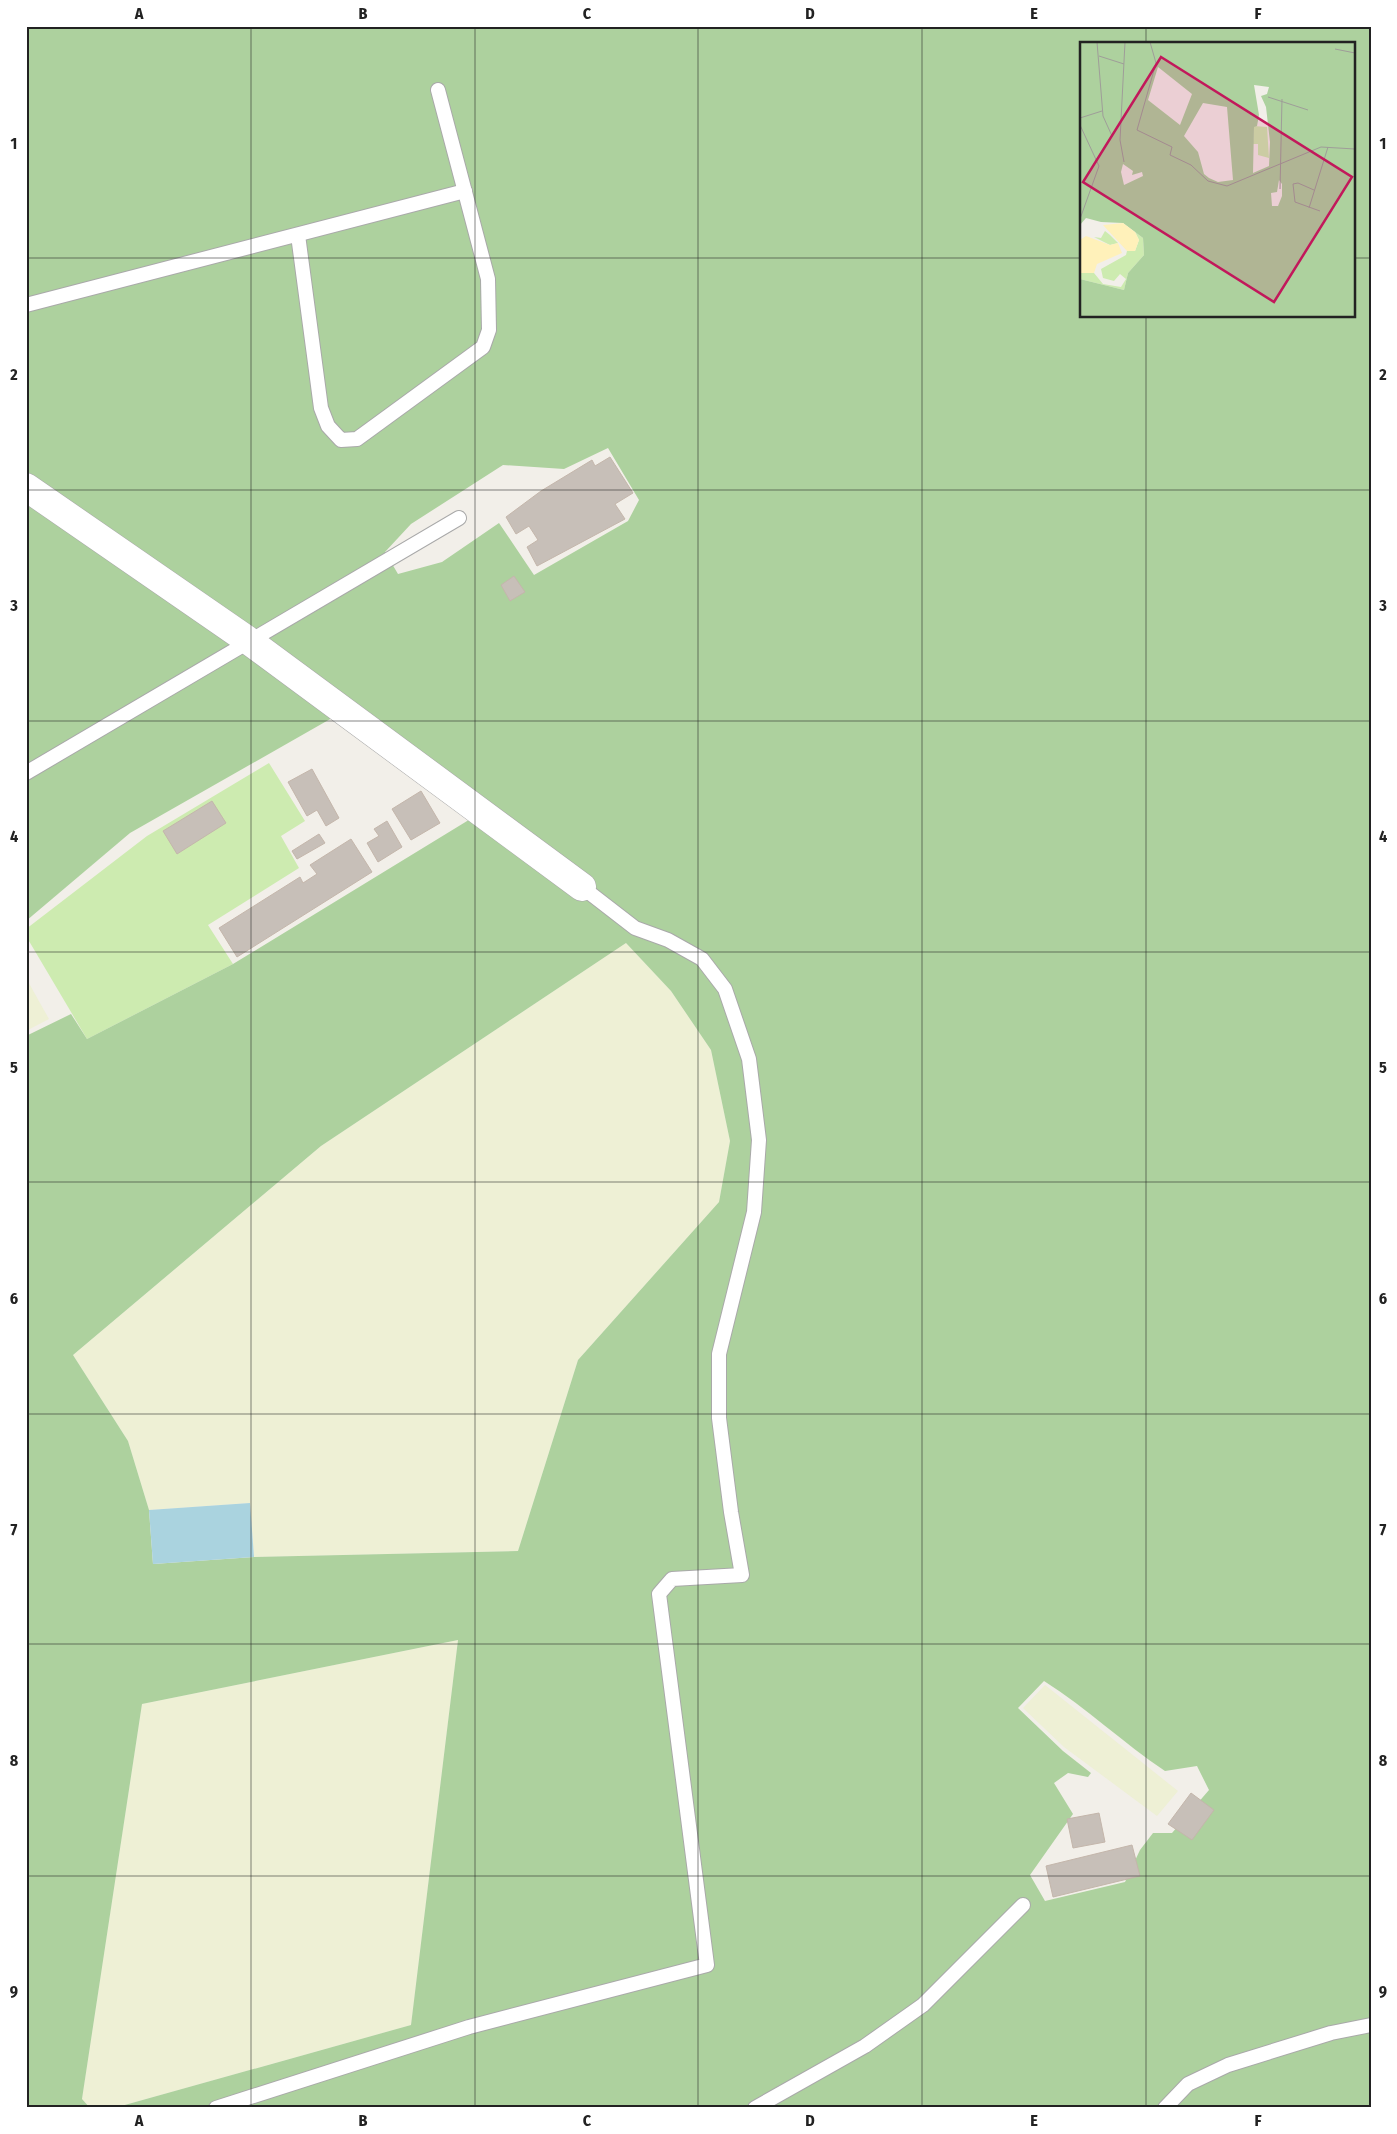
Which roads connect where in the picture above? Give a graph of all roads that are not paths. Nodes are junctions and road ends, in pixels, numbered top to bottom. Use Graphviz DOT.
graph roads {
  1 [pos="438,90"];
  2 [pos="465,191"];
  3 [pos="298,235"];
  4 [pos="26,305"];
  5 [pos="26,487"];
  6 [pos="459,518"];
  7 [pos="249,641"];
  8 [pos="26,773"];
  9 [pos="582,888"];
  10 [pos="1023,1905"];
  11 [pos="1371,2025"];
  12 [pos="216,2108"];
  13 [pos="755,2108"];
  14 [pos="1165,2108"];
  1 -- 2 [label="lane"];
  2 -- 3 [label="lane"];
  2 -- 3 [label="lane"];
  3 -- 4 [label="lane"];
  5 -- 7 [label="street"];
  6 -- 7 [label="lane"];
  7 -- 8 [label="lane"];
  7 -- 9 [label="street"];
  9 -- 12 [label="lane"];
  10 -- 13 [label="lane"];
  11 -- 14 [label="lane"];
}
